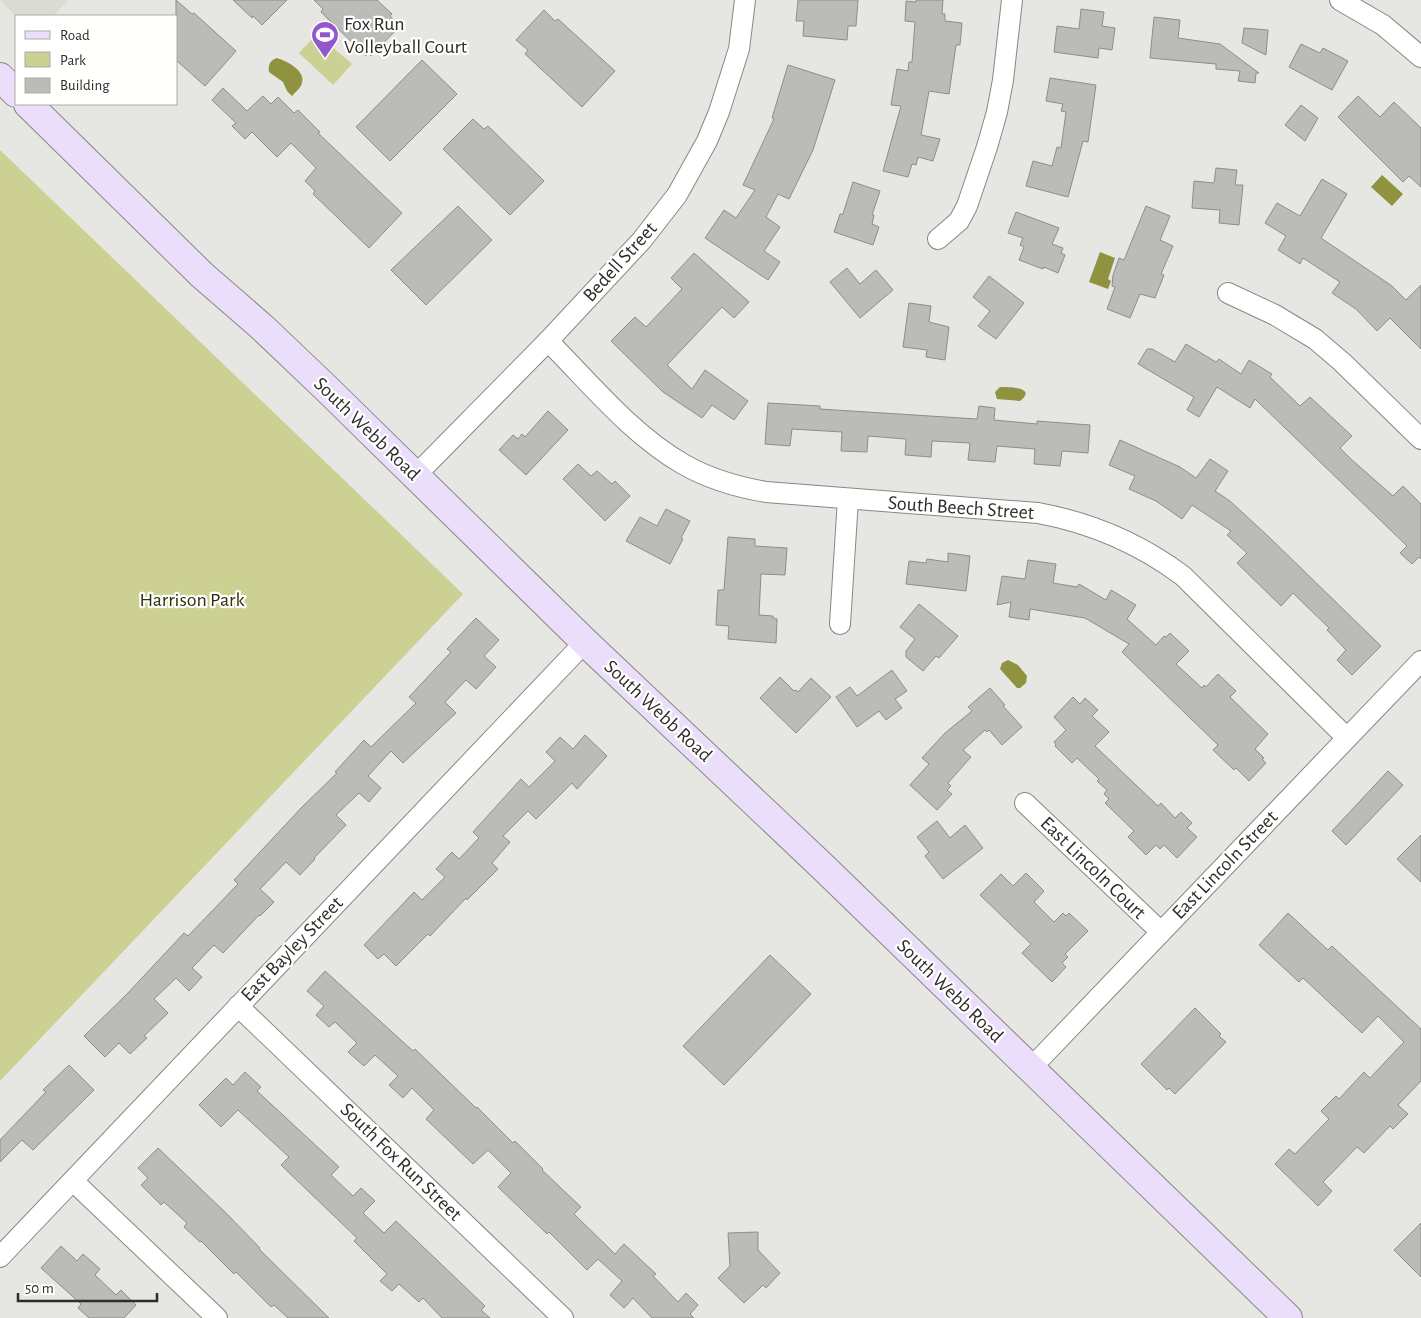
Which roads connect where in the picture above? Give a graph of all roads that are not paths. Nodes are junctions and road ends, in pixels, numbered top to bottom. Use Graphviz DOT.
graph roads {
  1 [pos="745,0"];
  2 [pos="1012,0"];
  3 [pos="1340,0"];
  4 [pos="1421,57"];
  5 [pos="0,77"];
  6 [pos="15,92"];
  7 [pos="29,105"];
  8 [pos="938,239"];
  9 [pos="1228,293"];
  10 [pos="548,341"];
  11 [pos="1421,439"];
  12 [pos="416,476"];
  13 [pos="848,499"];
  14 [pos="840,624"];
  15 [pos="585,642"];
  16 [pos="1421,661"];
  17 [pos="1348,738"];
  18 [pos="1025,803"];
  19 [pos="1161,932"];
  20 [pos="238,1006"];
  21 [pos="1030,1068"];
  22 [pos="73,1181"];
  23 [pos="0,1257"];
  24 [pos="217,1318"];
  25 [pos="563,1318"];
  26 [pos="1288,1318"];
  1 -- 10 [label="street, Bedell Street"];
  2 -- 8 [label="street"];
  3 -- 4 [label="street"];
  5 -- 6 [label="main road"];
  7 -- 12 [label="main road, South Webb Road"];
  9 -- 11 [label="street"];
  10 -- 12 [label="street, Bedell Street"];
  10 -- 13 [label="street, South Beech Street"];
  12 -- 15 [label="main road, South Webb Road"];
  13 -- 14 [label="street"];
  13 -- 17 [label="street, South Beech Street"];
  15 -- 20 [label="street, East Bayley Street"];
  15 -- 21 [label="main road, South Webb Road"];
  16 -- 17 [label="street, East Lincoln Street"];
  17 -- 19 [label="street, East Lincoln Street"];
  18 -- 19 [label="street, East Lincoln Court"];
  19 -- 21 [label="street, East Lincoln Street"];
  20 -- 22 [label="street, East Bayley Street"];
  20 -- 25 [label="street, South Fox Run Street"];
  21 -- 26 [label="main road, South Webb Road"];
  22 -- 23 [label="street, East Bayley Street"];
  22 -- 24 [label="street"];
}
